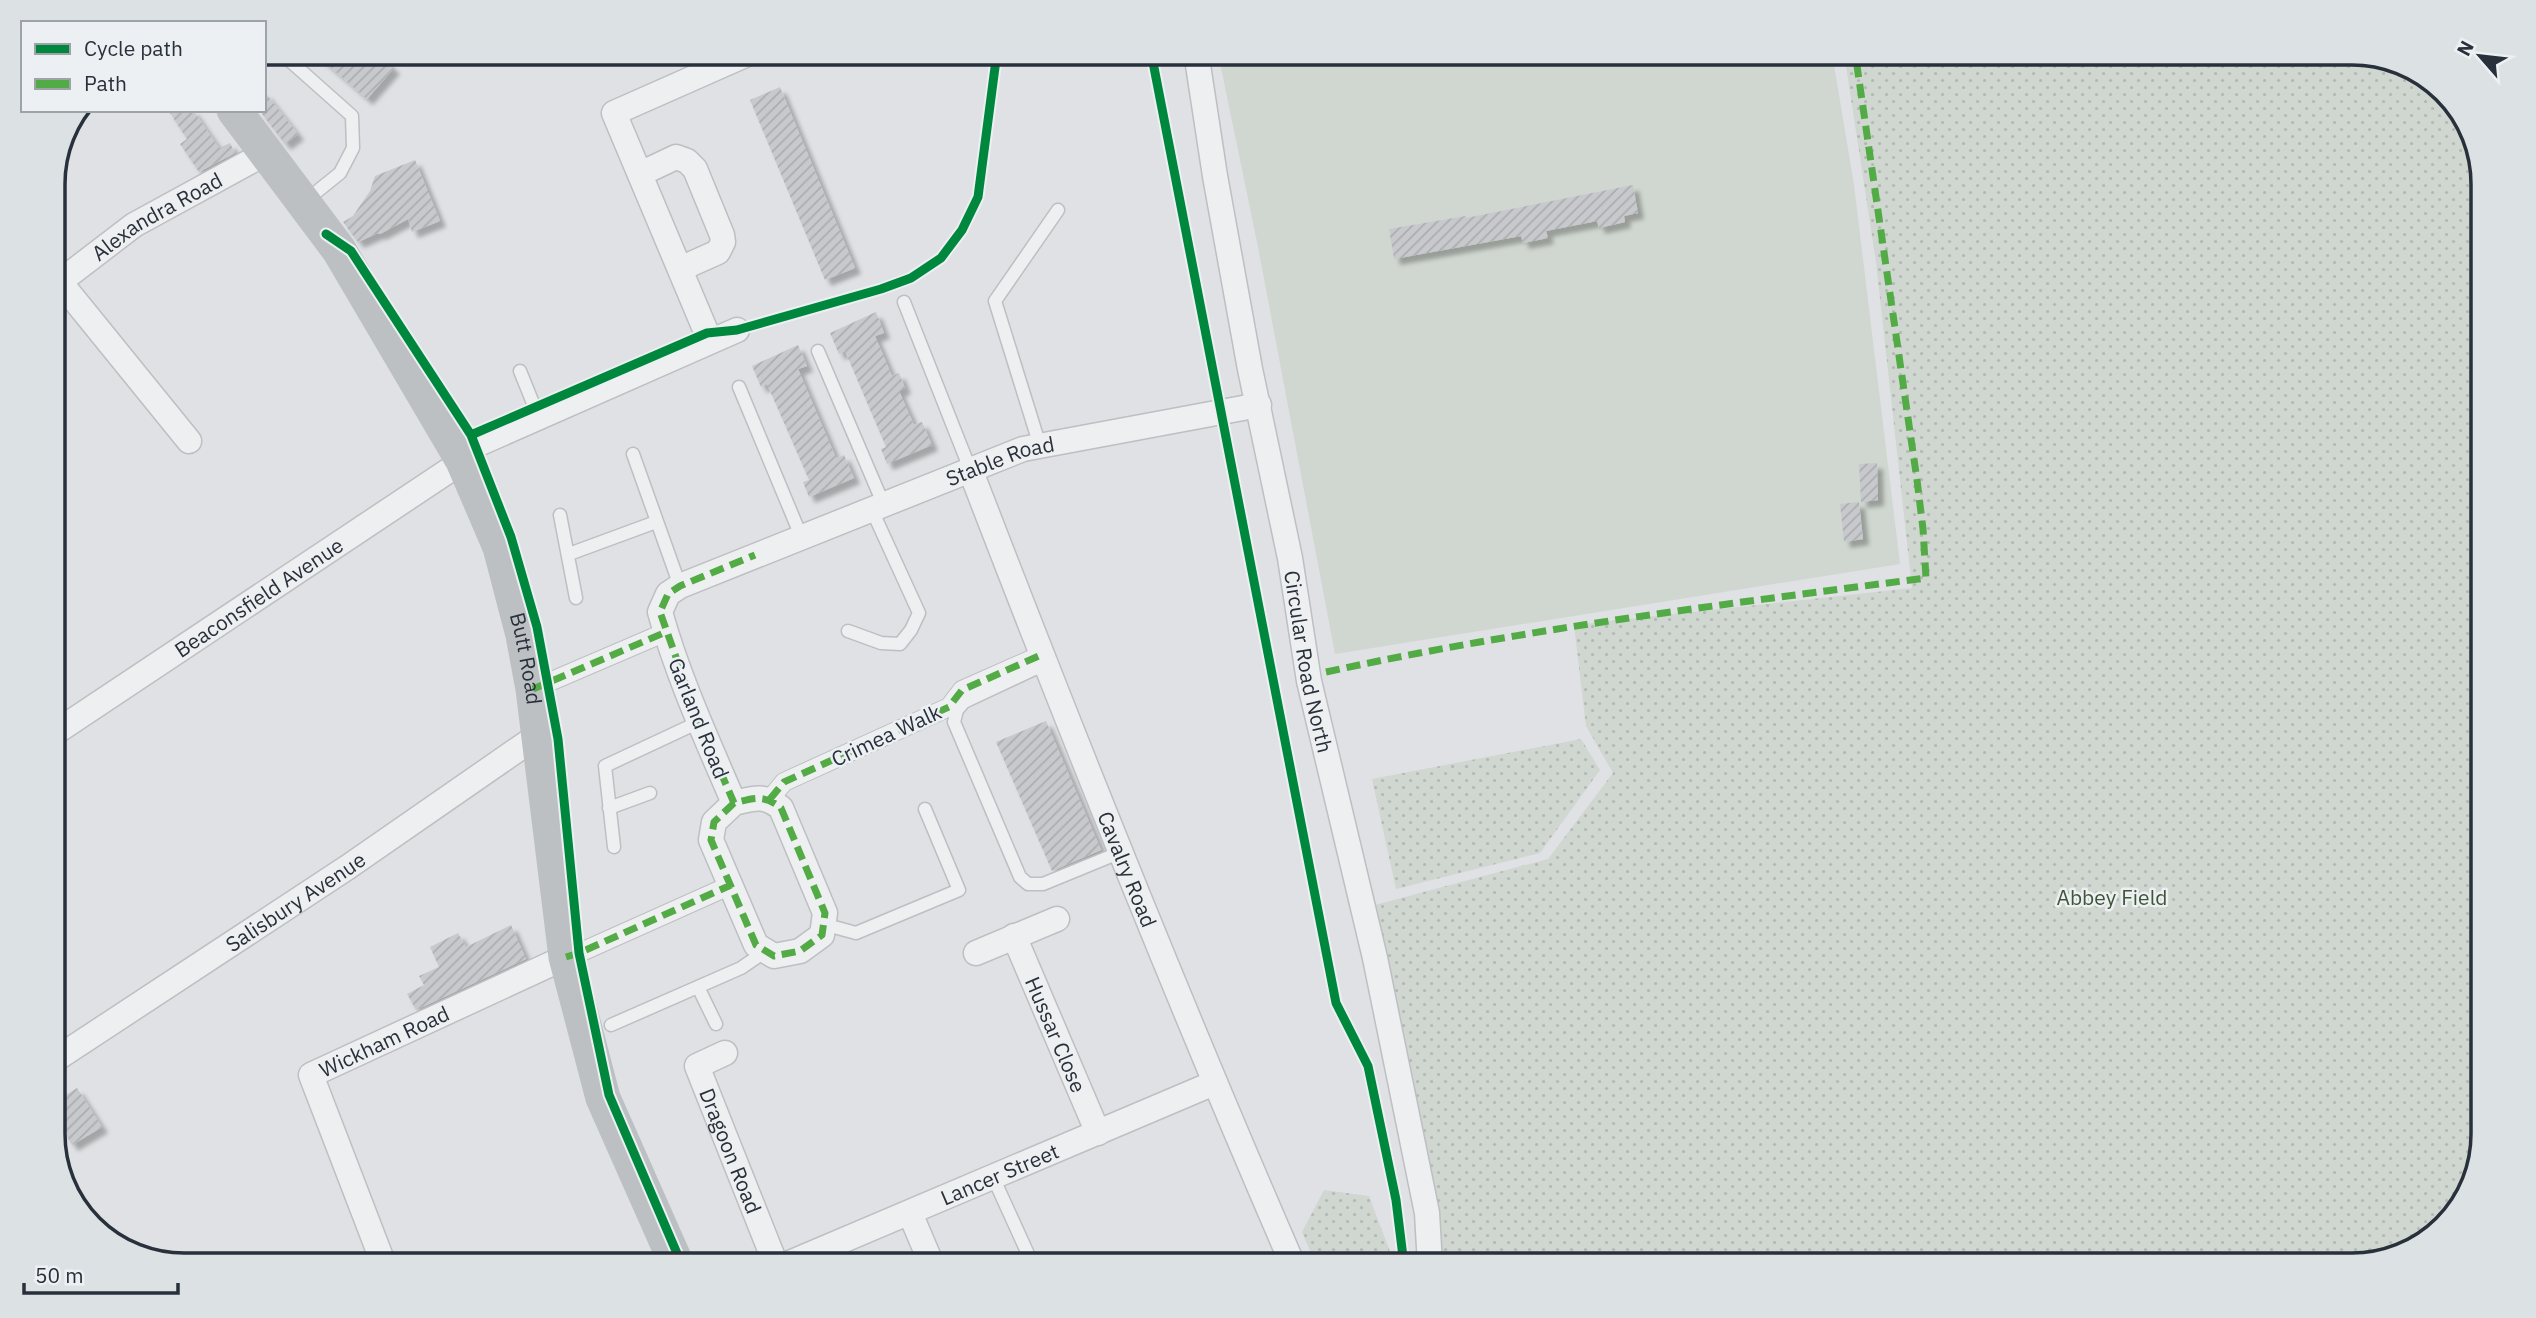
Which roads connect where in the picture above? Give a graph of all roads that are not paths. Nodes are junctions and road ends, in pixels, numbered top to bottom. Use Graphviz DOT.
graph roads {
  1 [pos="295,65"];
  2 [pos="723,65"];
  3 [pos="1198,65"];
  4 [pos="235,112"];
  5 [pos="264,154"];
  6 [pos="640,174"];
  7 [pos="302,203"];
  8 [pos="1058,210"];
  9 [pos="680,269"];
  10 [pos="65,278"];
  11 [pos="65,294"];
  12 [pos="904,303"];
  13 [pos="737,330"];
  14 [pos="710,341"];
  15 [pos="818,351"];
  16 [pos="520,371"];
  17 [pos="738,387"];
  18 [pos="1259,405"];
  19 [pos="539,418"];
  20 [pos="189,441"];
  21 [pos="1040,446"];
  22 [pos="632,454"];
  23 [pos="461,457"];
  24 [pos="970,470"];
  25 [pos="877,506"];
  26 [pos="560,515"];
  27 [pos="656,522"];
  28 [pos="801,536"];
  29 [pos="569,554"];
  30 [pos="680,586"];
  31 [pos="576,598"];
  32 [pos="848,631"];
  33 [pos="666,632"];
  34 [pos="1043,659"];
  35 [pos="533,689"];
  36 [pos="699,722"];
  37 [pos="65,726"];
  38 [pos="537,736"];
  39 [pos="650,793"];
  40 [pos="770,799"];
  41 [pos="734,803"];
  42 [pos="609,808"];
  43 [pos="925,809"];
  44 [pos="614,847"];
  45 [pos="1121,852"];
  46 [pos="731,885"];
  47 [pos="1057,919"];
  48 [pos="823,924"];
  49 [pos="1014,936"];
  50 [pos="766,951"];
  51 [pos="976,953"];
  52 [pos="566,957"];
  53 [pos="698,987"];
  54 [pos="716,1024"];
  55 [pos="611,1025"];
  56 [pos="65,1053"];
  57 [pos="725,1053"];
  58 [pos="1214,1083"];
  59 [pos="1098,1133"];
  60 [pos="993,1177"];
  61 [pos="910,1213"];
  62 [pos="379,1253"];
  63 [pos="672,1253"];
  64 [pos="771,1253"];
  65 [pos="814,1253"];
  66 [pos="927,1253"];
  67 [pos="1028,1253"];
  68 [pos="1288,1253"];
  69 [pos="1429,1253"];
  1 -- 7 [label="lane"];
  2 -- 6 [label="street"];
  3 -- 18 [label="street, Circular Road North"];
  4 -- 5 [label="main road, Butt Road"];
  5 -- 7 [label="main road, Butt Road"];
  5 -- 10 [label="street, Alexandra Road"];
  6 -- 9 [label="street"];
  6 -- 9 [label="street"];
  7 -- 23 [label="main road, Butt Road"];
  8 -- 21 [label="lane"];
  9 -- 14 [label="street"];
  11 -- 20 [label="street"];
  12 -- 24 [label="lane"];
  13 -- 14 [label="street, Beaconsfield Avenue"];
  14 -- 19 [label="street, Beaconsfield Avenue"];
  15 -- 25 [label="lane"];
  16 -- 19 [label="lane"];
  17 -- 28 [label="lane"];
  18 -- 21 [label="street, Stable Road"];
  18 -- 69 [label="street, Circular Road North"];
  19 -- 23 [label="street, Beaconsfield Avenue"];
  21 -- 24 [label="street, Stable Road"];
  22 -- 27 [label="lane"];
  23 -- 35 [label="main road, Butt Road"];
  23 -- 37 [label="street, Beaconsfield Avenue"];
  24 -- 25 [label="street, Stable Road"];
  24 -- 34 [label="street, Cavalry Road"];
  25 -- 28 [label="street, Stable Road"];
  25 -- 32 [label="lane"];
  26 -- 29 [label="lane"];
  27 -- 29 [label="lane"];
  27 -- 30 [label="lane"];
  28 -- 30 [label="street, Stable Road"];
  29 -- 31 [label="lane"];
  30 -- 33 [label="street, Garland Road"];
  33 -- 35 [label="street, Garland Road"];
  33 -- 36 [label="street, Garland Road"];
  34 -- 40 [label="street, Crimea Walk"];
  34 -- 45 [label="street, Cavalry Road"];
  34 -- 45 [label="lane"];
  35 -- 38 [label="main road, Butt Road"];
  36 -- 41 [label="street, Garland Road"];
  36 -- 42 [label="lane"];
  38 -- 52 [label="main road, Butt Road"];
  38 -- 56 [label="street, Salisbury Avenue"];
  39 -- 42 [label="lane"];
  40 -- 41 [label="street, Garland Road"];
  40 -- 48 [label="street"];
  41 -- 46 [label="street, Garland Road"];
  42 -- 44 [label="lane"];
  43 -- 48 [label="lane"];
  45 -- 58 [label="street, Cavalry Road"];
  46 -- 50 [label="street, Garland Road"];
  46 -- 52 [label="street"];
  47 -- 49 [label="street"];
  48 -- 50 [label="street"];
  49 -- 51 [label="street"];
  49 -- 59 [label="street, Hussar Close"];
  50 -- 53 [label="lane"];
  52 -- 62 [label="street, Wickham Road"];
  52 -- 63 [label="main road, Butt Road"];
  53 -- 54 [label="lane"];
  53 -- 55 [label="lane"];
  57 -- 64 [label="street, Dragoon Road"];
  58 -- 59 [label="street, Lancer Street"];
  58 -- 68 [label="street, Cavalry Road"];
  59 -- 60 [label="street, Lancer Street"];
  60 -- 61 [label="street, Lancer Street"];
  60 -- 67 [label="lane"];
  61 -- 65 [label="street, Lancer Street"];
  61 -- 66 [label="street"];
}
